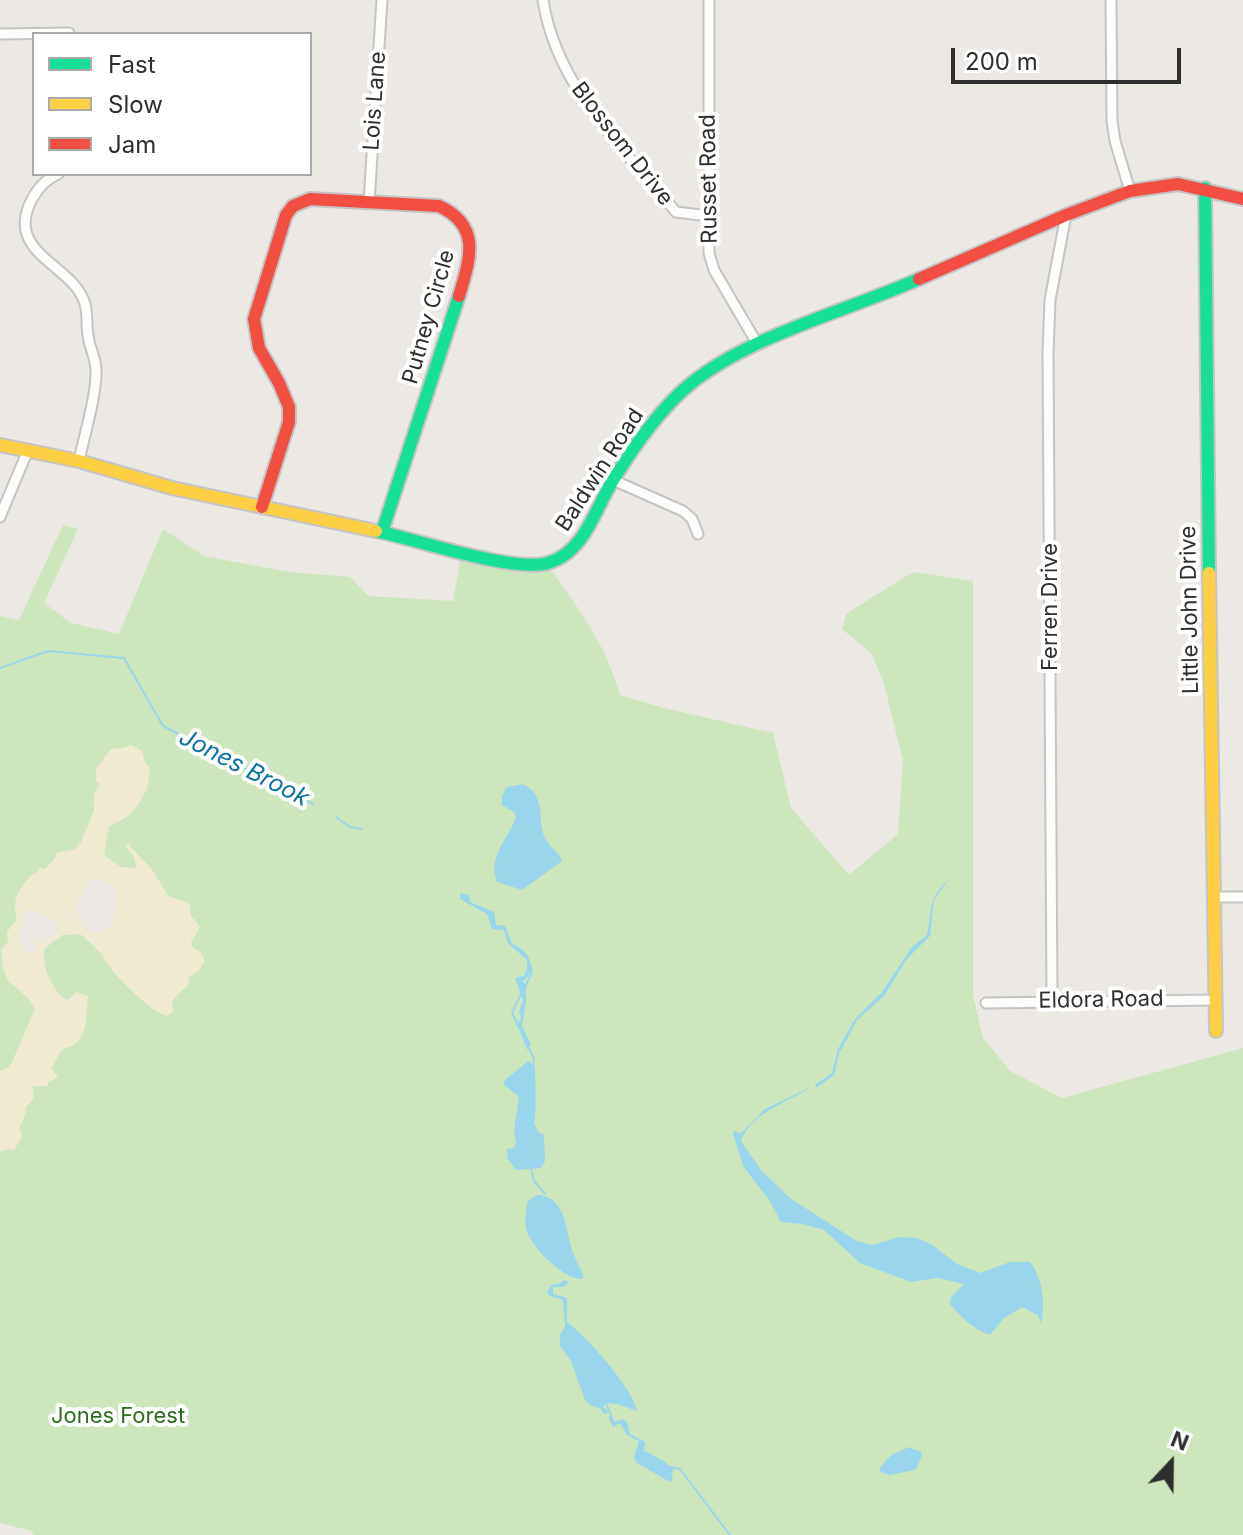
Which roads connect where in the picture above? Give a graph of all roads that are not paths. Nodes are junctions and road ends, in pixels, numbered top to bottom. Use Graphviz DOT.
graph roads {
  1 [pos="382,0"];
  2 [pos="543,0"];
  3 [pos="709,0"];
  4 [pos="1111,0"];
  5 [pos="0,34"];
  6 [pos="32,34"];
  7 [pos="55,176"];
  8 [pos="1205,188"];
  9 [pos="1130,191"];
  10 [pos="1243,199"];
  11 [pos="369,202"];
  12 [pos="1066,215"];
  13 [pos="708,216"];
  14 [pos="758,345"];
  15 [pos="0,445"];
  16 [pos="28,450"];
  17 [pos="79,461"];
  18 [pos="613,480"];
  19 [pos="262,507"];
  20 [pos="0,517"];
  21 [pos="382,532"];
  22 [pos="698,534"];
  23 [pos="1215,897"];
  24 [pos="1243,897"];
  25 [pos="1052,1000"];
  26 [pos="1216,1000"];
  27 [pos="986,1003"];
  28 [pos="1216,1031"];
  1 -- 11 [label="street, Lois Lane"];
  2 -- 13 [label="street, Blossom Drive"];
  3 -- 13 [label="street, Russet Road"];
  4 -- 9 [label="street"];
  5 -- 6 [label="street"];
  7 -- 17 [label="street"];
  8 -- 9 [label="street, Baldwin Road"];
  8 -- 10 [label="street, Baldwin Road"];
  8 -- 23 [label="street, Little John Drive"];
  9 -- 12 [label="street, Baldwin Road"];
  11 -- 19 [label="street, Putney Circle"];
  11 -- 21 [label="street, Putney Circle"];
  12 -- 14 [label="street, Baldwin Road"];
  12 -- 25 [label="street, Ferren Drive"];
  13 -- 14 [label="street, Russet Road"];
  14 -- 18 [label="street, Baldwin Road"];
  15 -- 16 [label="street, Baldwin Road"];
  16 -- 17 [label="street, Baldwin Road"];
  16 -- 20 [label="street"];
  17 -- 19 [label="street, Baldwin Road"];
  18 -- 21 [label="street, Baldwin Road"];
  18 -- 22 [label="street"];
  19 -- 21 [label="street, Baldwin Road"];
  23 -- 24 [label="street"];
  23 -- 26 [label="street, Little John Drive"];
  25 -- 26 [label="street, Eldora Road"];
  25 -- 27 [label="street, Eldora Road"];
  26 -- 28 [label="street, Little John Drive"];
}
